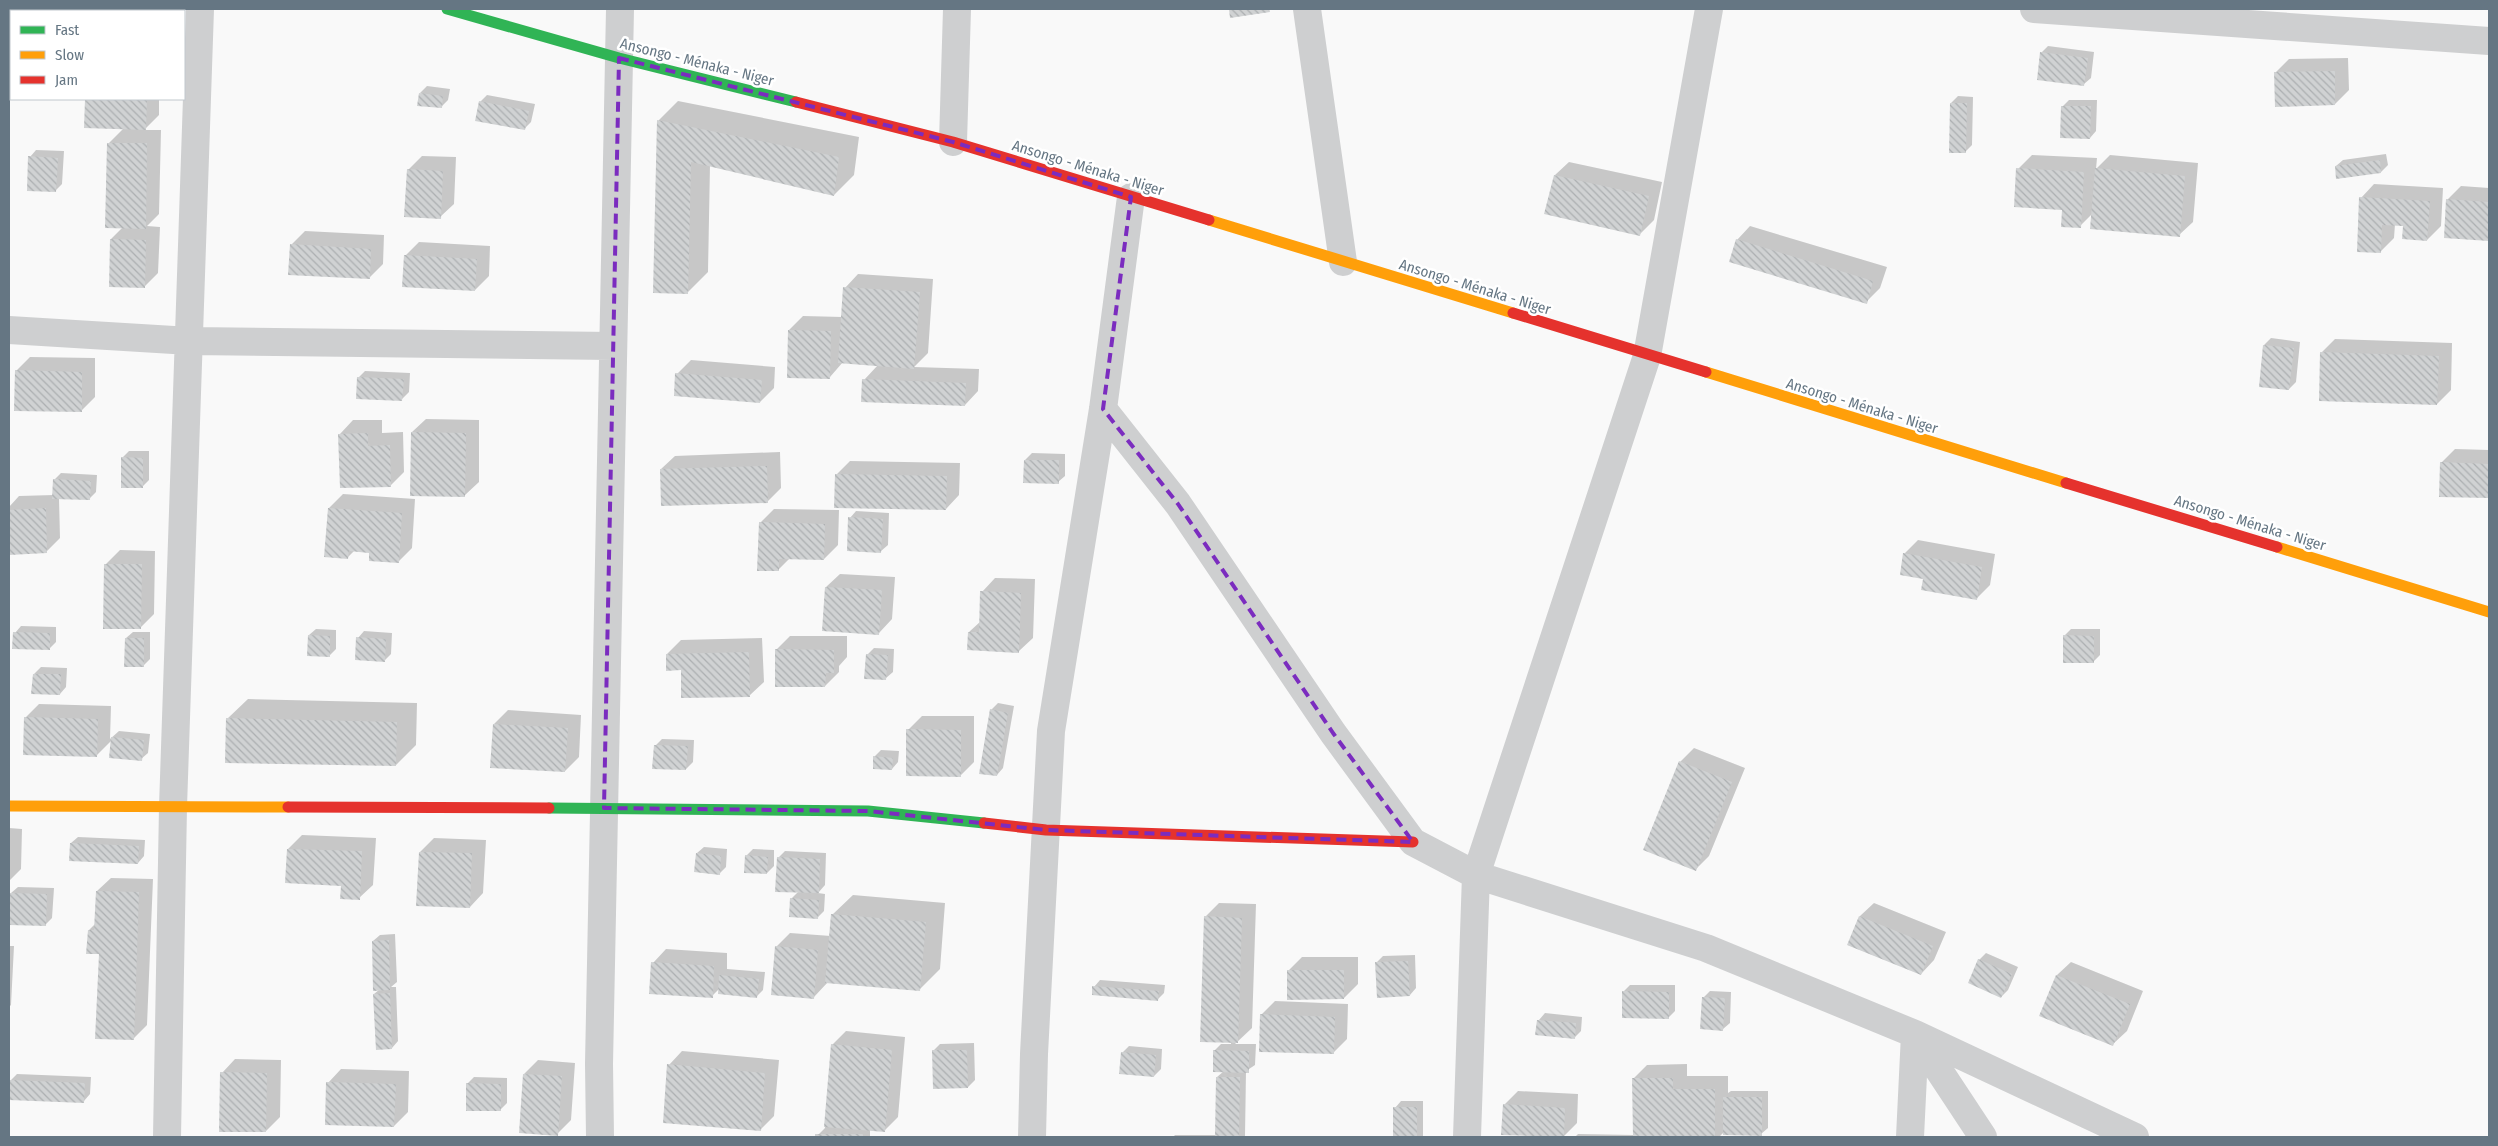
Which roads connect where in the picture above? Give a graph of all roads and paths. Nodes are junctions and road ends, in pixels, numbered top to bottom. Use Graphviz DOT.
graph roads {
  1 [pos="200,9"];
  2 [pos="448,9"];
  3 [pos="620,9"];
  4 [pos="957,9"];
  5 [pos="1307,9"];
  6 [pos="1709,9"];
  7 [pos="2034,9"];
  8 [pos="2489,41"];
  9 [pos="619,58"];
  10 [pos="952,142"];
  11 [pos="1131,197"];
  12 [pos="1343,262"];
  13 [pos="9,330"];
  14 [pos="190,341"];
  15 [pos="613,346"];
  16 [pos="1647,356"];
  17 [pos="1102,409"];
  18 [pos="2489,612"];
  19 [pos="9,806"];
  20 [pos="173,807"];
  21 [pos="604,808"];
  22 [pos="1046,830"];
  23 [pos="1413,842"];
  24 [pos="1476,876"];
  25 [pos="1915,1034"];
  26 [pos="167,1137"];
  27 [pos="600,1137"];
  28 [pos="605,1137"];
  29 [pos="1032,1137"];
  30 [pos="1467,1137"];
  31 [pos="1910,1137"];
  32 [pos="1983,1137"];
  33 [pos="2135,1137"];
  1 -- 14 [label="street"];
  2 -- 9 [label="main road, Ansongo - Ménaka - Niger"];
  3 -- 9 [label="street"];
  4 -- 10 [label="street"];
  5 -- 12 [label="street"];
  6 -- 16 [label="street"];
  7 -- 8 [label="street"];
  9 -- 10 [label="main road, Ansongo - Ménaka - Niger"];
  9 -- 15 [label="street"];
  10 -- 11 [label="main road, Ansongo - Ménaka - Niger"];
  11 -- 12 [label="main road, Ansongo - Ménaka - Niger"];
  11 -- 17 [label="street"];
  12 -- 16 [label="main road, Ansongo - Ménaka - Niger"];
  13 -- 14 [label="street"];
  14 -- 15 [label="street"];
  14 -- 20 [label="street"];
  15 -- 21 [label="street"];
  16 -- 18 [label="main road, Ansongo - Ménaka - Niger"];
  16 -- 24 [label="street"];
  17 -- 22 [label="street"];
  17 -- 23 [label="street"];
  19 -- 20 [label="main road"];
  20 -- 21 [label="main road"];
  20 -- 26 [label="street"];
  21 -- 22 [label="main road"];
  21 -- 27 [label="street"];
  21 -- 28 [label="street"];
  22 -- 23 [label="main road"];
  22 -- 29 [label="street"];
  23 -- 24 [label="street"];
  24 -- 25 [label="street"];
  24 -- 30 [label="street"];
  25 -- 31 [label="street"];
  25 -- 32 [label="street"];
  25 -- 33 [label="street"];
}
